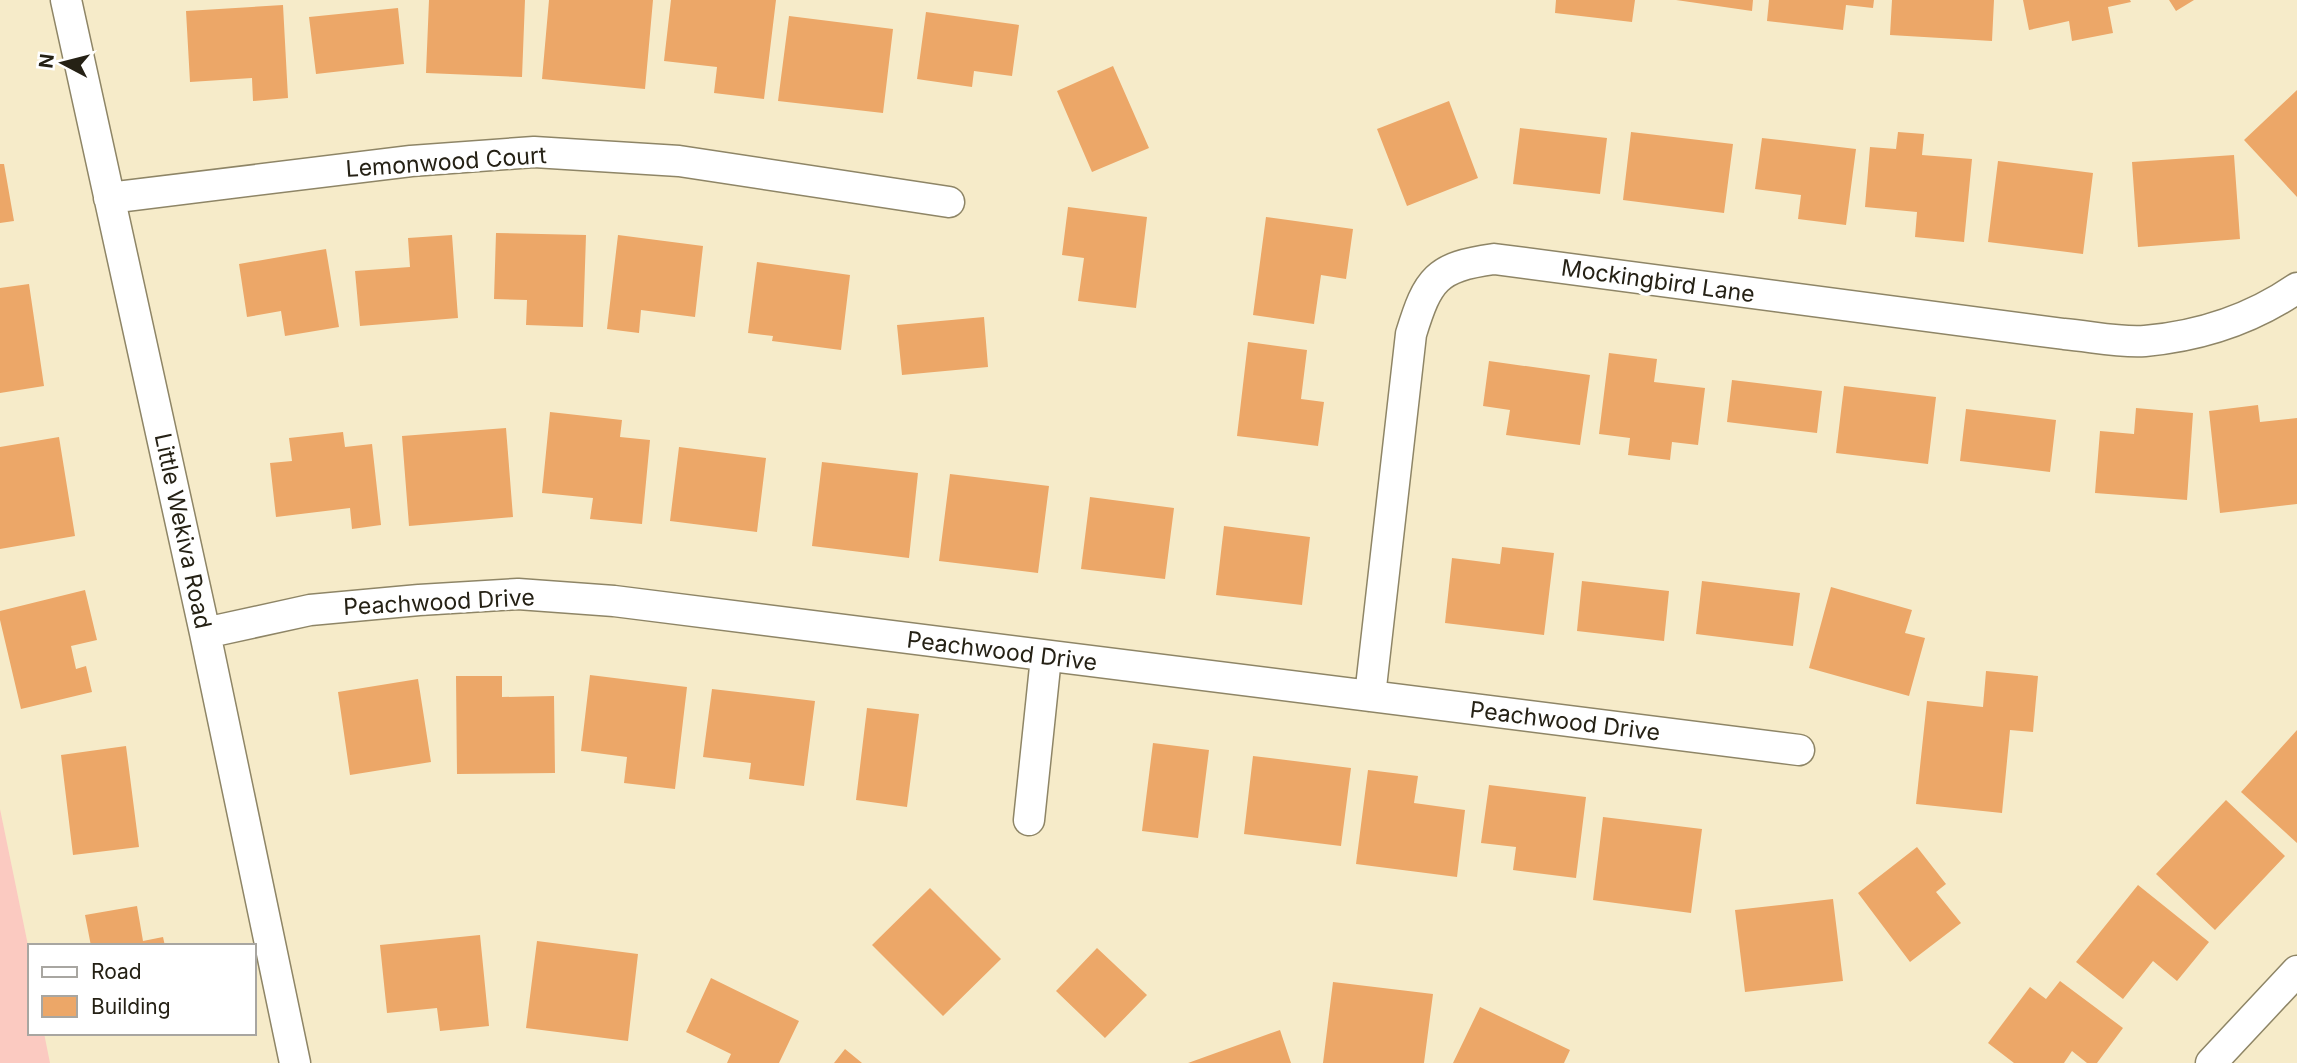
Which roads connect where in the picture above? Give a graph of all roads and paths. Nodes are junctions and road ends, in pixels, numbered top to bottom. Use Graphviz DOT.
graph roads {
  1 [pos="66,0"];
  2 [pos="109,198"];
  3 [pos="949,202"];
  4 [pos="2297,288"];
  5 [pos="205,633"];
  6 [pos="1046,657"];
  7 [pos="1370,696"];
  8 [pos="1799,750"];
  9 [pos="1029,820"];
  10 [pos="2297,971"];
  11 [pos="295,1063"];
  12 [pos="2211,1063"];
  1 -- 2 [label="street, Little Wekiva Road"];
  2 -- 3 [label="street, Lemonwood Court"];
  2 -- 5 [label="street, Little Wekiva Road"];
  4 -- 7 [label="street, Mockingbird Lane"];
  5 -- 6 [label="street, Peachwood Drive"];
  5 -- 11 [label="street, Little Wekiva Road"];
  6 -- 7 [label="street, Peachwood Drive"];
  6 -- 9 [label="street"];
  7 -- 8 [label="street, Peachwood Drive"];
  10 -- 12 [label="street"];
}
